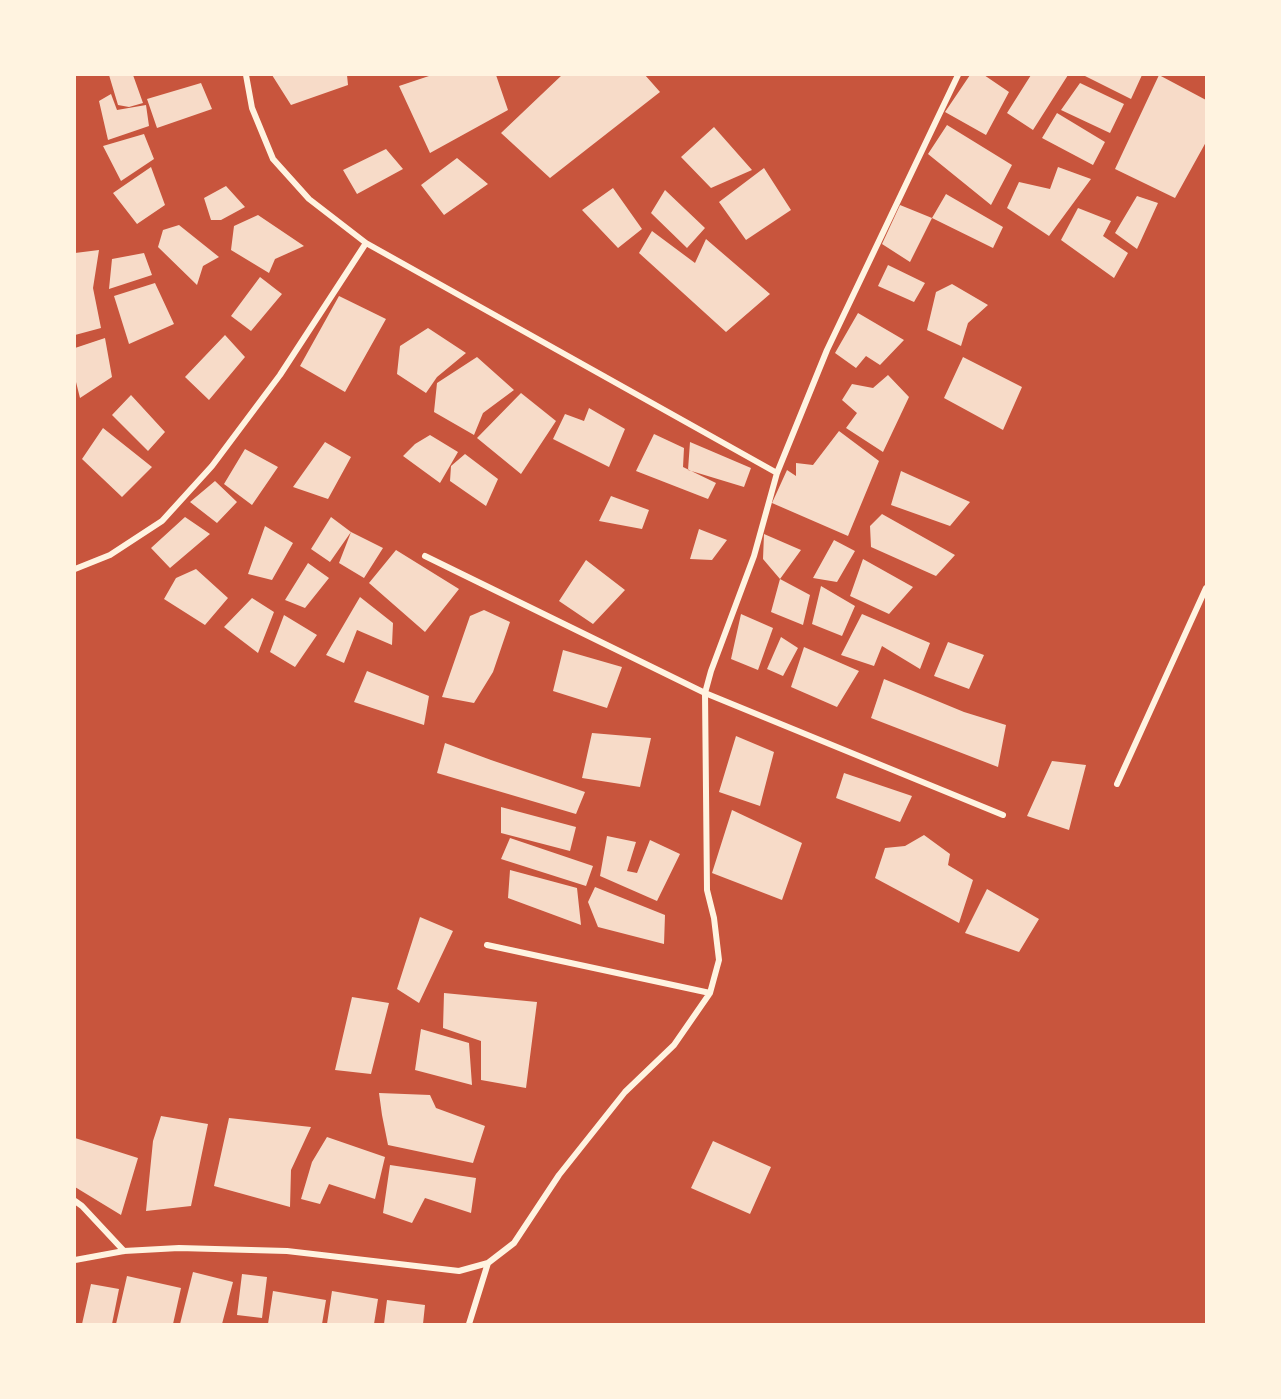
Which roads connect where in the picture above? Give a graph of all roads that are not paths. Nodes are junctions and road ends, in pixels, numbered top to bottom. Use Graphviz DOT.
graph roads {
  1 [pos="246,75"];
  2 [pos="958,75"];
  3 [pos="366,243"];
  4 [pos="777,472"];
  5 [pos="425,556"];
  6 [pos="75,569"];
  7 [pos="1206,588"];
  8 [pos="705,693"];
  9 [pos="1117,784"];
  10 [pos="1003,815"];
  11 [pos="487,945"];
  12 [pos="710,993"];
  13 [pos="75,1201"];
  14 [pos="124,1251"];
  15 [pos="75,1260"];
  16 [pos="488,1263"];
  17 [pos="469,1324"];
  1 -- 3 [label="street"];
  2 -- 4 [label="street"];
  3 -- 4 [label="street"];
  3 -- 6 [label="street"];
  4 -- 8 [label="street"];
  5 -- 8 [label="street"];
  7 -- 9 [label="street"];
  8 -- 10 [label="street"];
  8 -- 12 [label="street"];
  11 -- 12 [label="street"];
  12 -- 16 [label="street"];
  13 -- 14 [label="street"];
  14 -- 15 [label="street"];
  14 -- 16 [label="street"];
  16 -- 17 [label="street"];
}
